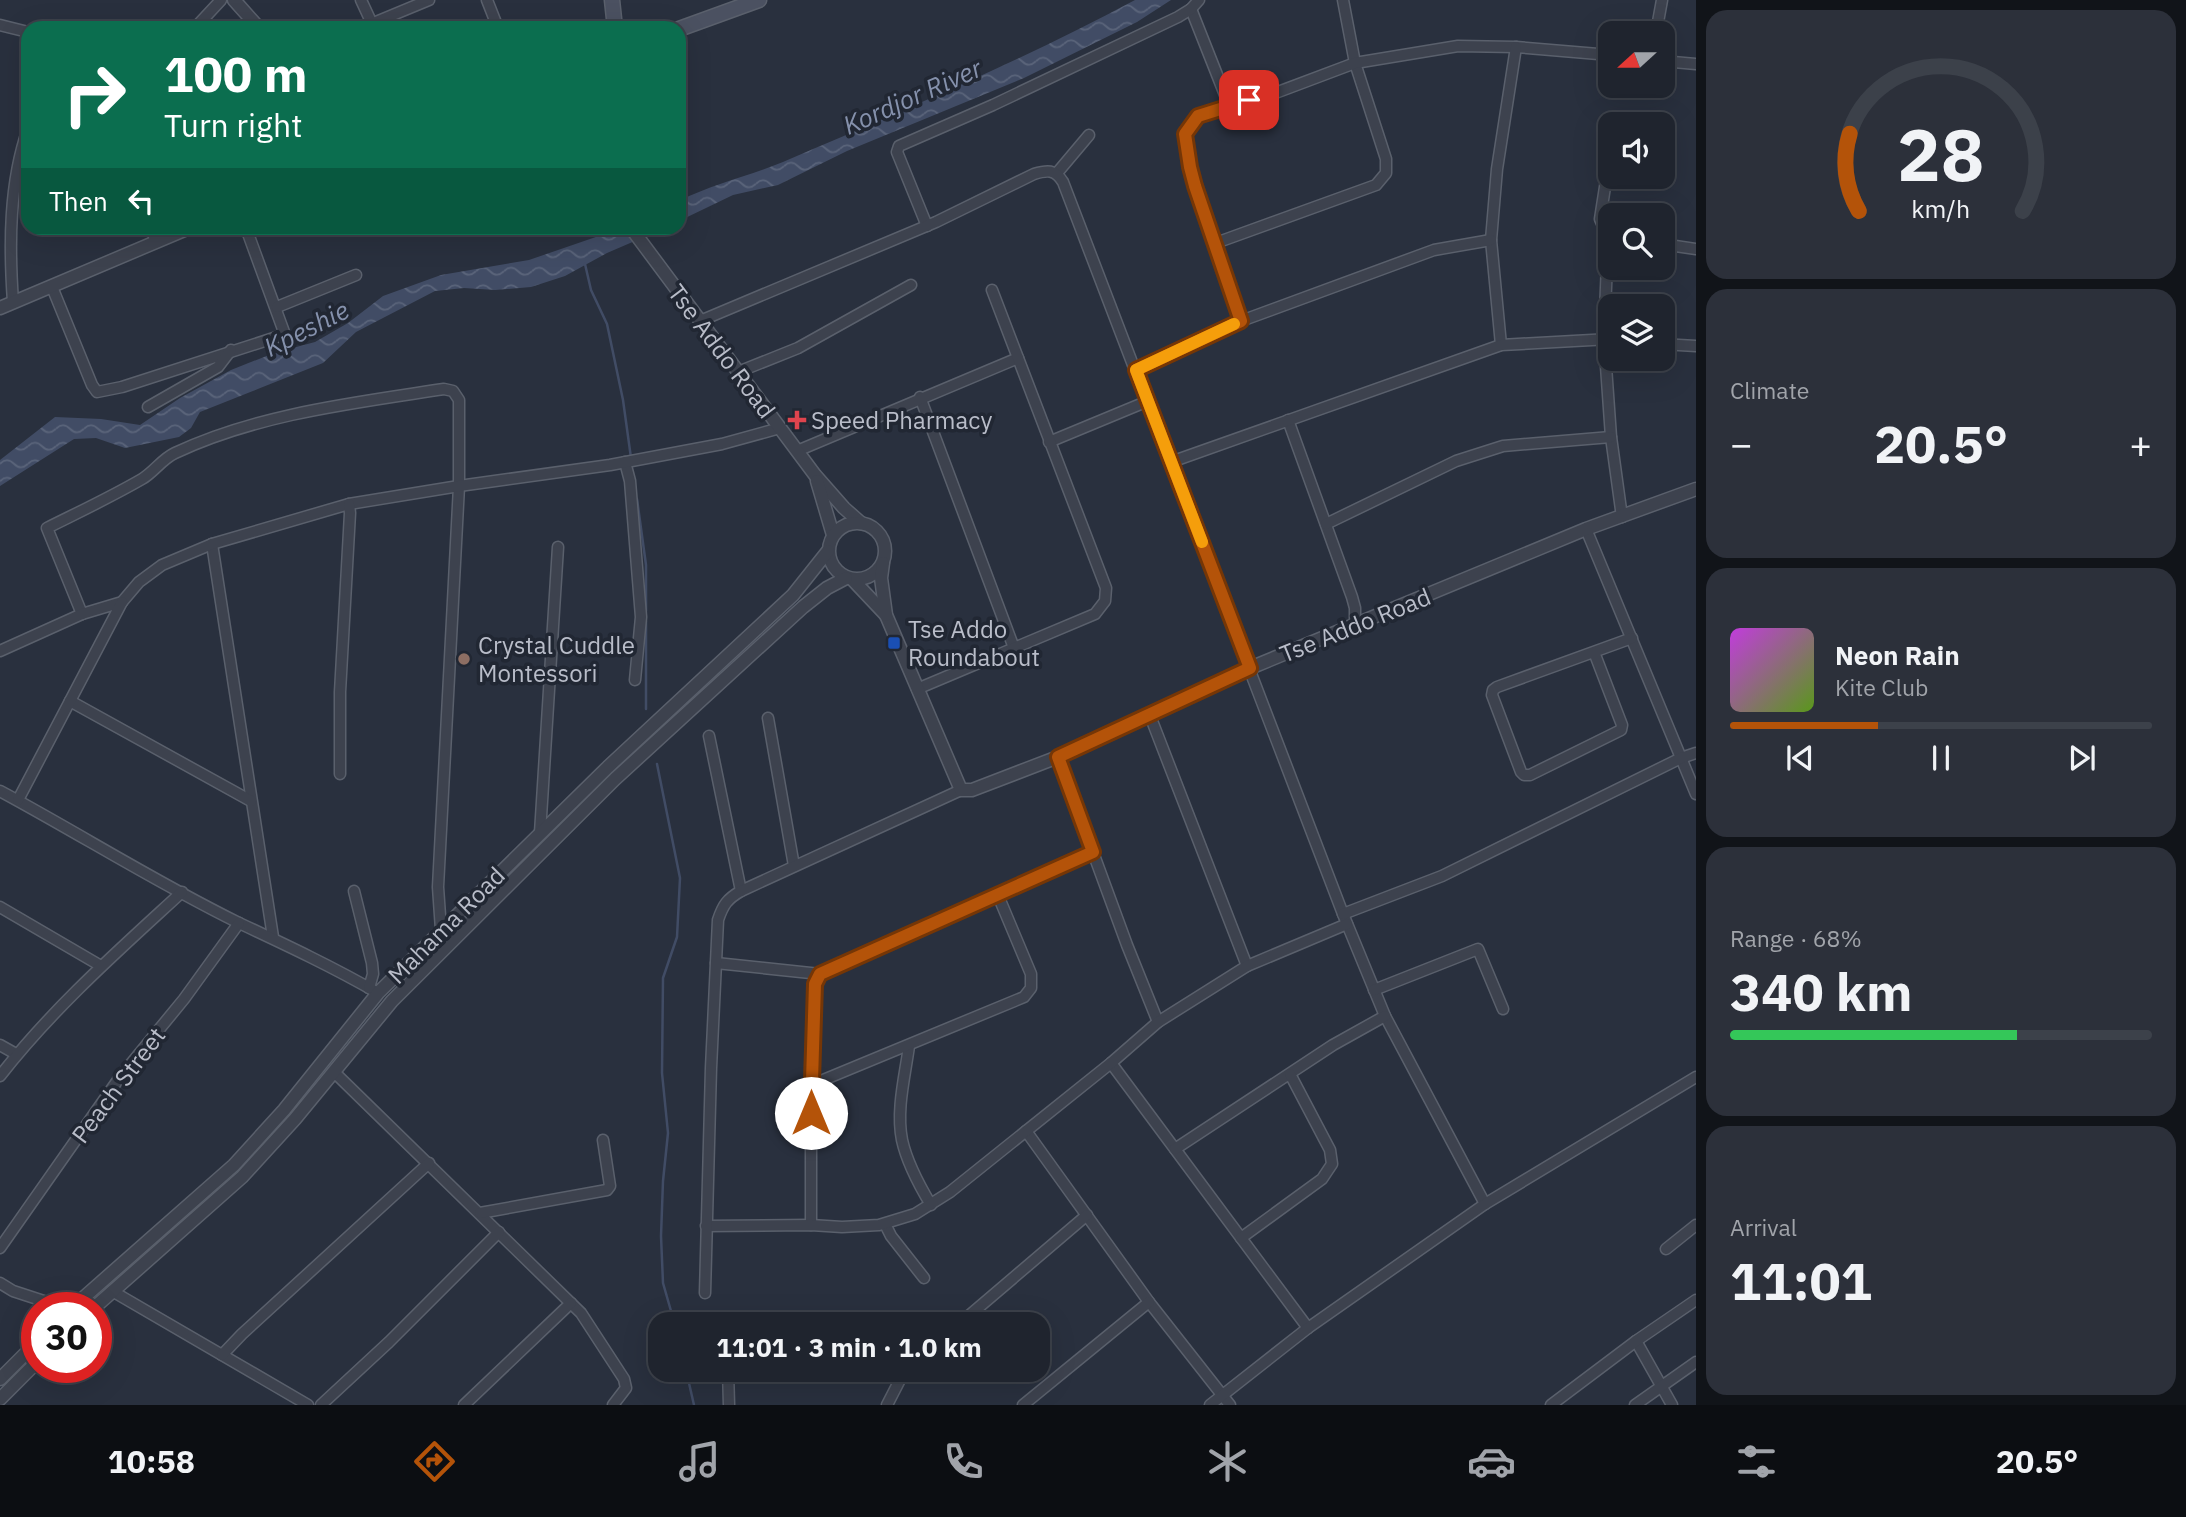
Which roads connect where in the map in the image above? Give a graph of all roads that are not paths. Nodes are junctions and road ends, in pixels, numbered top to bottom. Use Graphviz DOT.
graph roads {
  1 [pos="221,0"];
  2 [pos="234,0"];
  3 [pos="361,0"];
  4 [pos="429,0"];
  5 [pos="487,0"];
  6 [pos="612,0"];
  7 [pos="759,0"];
  8 [pos="1199,0"];
  9 [pos="1343,0"];
  10 [pos="1662,0"];
  11 [pos="1191,9"];
  12 [pos="202,21"];
  13 [pos="253,21"];
  14 [pos="371,21"];
  15 [pos="384,21"];
  16 [pos="495,21"];
  17 [pos="614,21"];
  18 [pos="1658,21"];
  19 [pos="0,26"];
  20 [pos="686,26"];
  21 [pos="21,30"];
  22 [pos="1516,47"];
  23 [pos="1598,54"];
  24 [pos="1675,62"];
  25 [pos="1355,63"];
  26 [pos="1696,64"];
  27 [pos="1229,105"];
  28 [pos="1089,135"];
  29 [pos="21,152"];
  30 [pos="1057,173"];
  31 [pos="928,226"];
  32 [pos="154,235"];
  33 [pos="171,235"];
  34 [pos="248,235"];
  35 [pos="636,235"];
  36 [pos="1491,240"];
  37 [pos="155,241"];
  38 [pos="1213,244"];
  39 [pos="1675,246"];
  40 [pos="1696,249"];
  41 [pos="356,275"];
  42 [pos="911,285"];
  43 [pos="52,286"];
  44 [pos="992,290"];
  45 [pos="13,302"];
  46 [pos="277,307"];
  47 [pos="0,308"];
  48 [pos="699,321"];
  49 [pos="1241,321"];
  50 [pos="1598,340"];
  51 [pos="1501,345"];
  52 [pos="1675,345"];
  53 [pos="1696,346"];
  54 [pos="232,351"];
  55 [pos="1018,358"];
  56 [pos="1136,370"];
  57 [pos="1609,371"];
  58 [pos="738,372"];
  59 [pos="920,397"];
  60 [pos="1148,401"];
  61 [pos="148,407"];
  62 [pos="1288,420"];
  63 [pos="780,428"];
  64 [pos="1612,436"];
  65 [pos="1049,442"];
  66 [pos="797,451"];
  67 [pos="626,462"];
  68 [pos="1171,462"];
  69 [pos="815,475"];
  70 [pos="459,486"];
  71 [pos="1696,489"];
  72 [pos="349,504"];
  73 [pos="1622,517"];
  74 [pos="861,523"];
  75 [pos="1326,524"];
  76 [pos="1586,529"];
  77 [pos="833,535"];
  78 [pos="212,544"];
  79 [pos="558,547"];
  80 [pos="828,551"];
  81 [pos="883,563"];
  82 [pos="849,579"];
  83 [pos="122,602"];
  84 [pos="82,614"];
  85 [pos="886,615"];
  86 [pos="1355,625"];
  87 [pos="1632,638"];
  88 [pos="1014,648"];
  89 [pos="0,650"];
  90 [pos="1594,652"];
  91 [pos="1250,668"];
  92 [pos="635,680"];
  93 [pos="917,689"];
  94 [pos="70,701"];
  95 [pos="1149,713"];
  96 [pos="768,718"];
  97 [pos="709,736"];
  98 [pos="1696,753"];
  99 [pos="1058,757"];
  100 [pos="1681,758"];
  101 [pos="340,774"];
  102 [pos="961,790"];
  103 [pos="1,794"];
  104 [pos="1696,794"];
  105 [pos="18,800"];
  106 [pos="251,801"];
  107 [pos="540,833"];
  108 [pos="1093,852"];
  109 [pos="794,866"];
  110 [pos="354,891"];
  111 [pos="741,891"];
  112 [pos="182,892"];
  113 [pos="997,893"];
  114 [pos="0,907"];
  115 [pos="1345,919"];
  116 [pos="239,923"];
  117 [pos="442,930"];
  118 [pos="273,937"];
  119 [pos="716,963"];
  120 [pos="101,966"];
  121 [pos="1247,967"];
  122 [pos="820,974"];
  123 [pos="373,990"];
  124 [pos="1374,990"];
  125 [pos="1503,1009"];
  126 [pos="1384,1016"];
  127 [pos="1158,1022"];
  128 [pos="0,1045"];
  129 [pos="909,1046"];
  130 [pos="16,1054"];
  131 [pos="1111,1063"];
  132 [pos="334,1072"];
  133 [pos="1290,1074"];
  134 [pos="0,1076"];
  135 [pos="1696,1077"];
  136 [pos="811,1086"];
  137 [pos="1026,1131"];
  138 [pos="603,1140"];
  139 [pos="1174,1149"];
  140 [pos="429,1164"];
  141 [pos="1485,1204"];
  142 [pos="931,1205"];
  143 [pos="480,1213"];
  144 [pos="1087,1215"];
  145 [pos="885,1224"];
  146 [pos="811,1225"];
  147 [pos="706,1226"];
  148 [pos="1696,1226"];
  149 [pos="499,1232"];
  150 [pos="1241,1238"];
  151 [pos="0,1248"];
  152 [pos="1666,1249"];
  153 [pos="924,1278"];
  154 [pos="0,1283"];
  155 [pos="112,1291"];
  156 [pos="90,1292"];
  157 [pos="705,1293"];
  158 [pos="21,1294"];
  159 [pos="1696,1300"];
  160 [pos="1149,1302"];
  161 [pos="570,1303"];
  162 [pos="973,1312"];
  163 [pos="1308,1328"];
  164 [pos="1636,1341"];
  165 [pos="222,1355"];
  166 [pos="21,1358"];
  167 [pos="1696,1362"];
  168 [pos="21,1378"];
  169 [pos="0,1379"];
  170 [pos="728,1382"];
  171 [pos="899,1382"];
  172 [pos="1661,1387"];
  173 [pos="1222,1395"];
  174 [pos="0,1399"];
  175 [pos="309,1405"];
  176 [pos="321,1405"];
  177 [pos="464,1405"];
  178 [pos="613,1405"];
  179 [pos="729,1405"];
  180 [pos="887,1405"];
  181 [pos="1023,1405"];
  182 [pos="1210,1405"];
  183 [pos="1230,1405"];
  184 [pos="1551,1405"];
  185 [pos="1635,1405"];
  186 [pos="1672,1405"];
  1 -- 12 [label="street"];
  2 -- 13 [label="street"];
  3 -- 14 [label="street"];
  4 -- 15 [label="street"];
  5 -- 16 [label="street"];
  6 -- 17 [label="main road"];
  7 -- 20 [label="main road"];
  8 -- 11 [label="street"];
  9 -- 25 [label="street"];
  10 -- 18 [label="street"];
  11 -- 27 [label="street"];
  11 -- 31 [label="street"];
  19 -- 21 [label="street"];
  22 -- 23 [label="street"];
  22 -- 25 [label="street"];
  22 -- 36 [label="street"];
  24 -- 26 [label="street"];
  25 -- 27 [label="street"];
  25 -- 38 [label="street"];
  27 -- 38 [label="street"];
  28 -- 30 [label="street"];
  29 -- 45 [label="street"];
  30 -- 31 [label="street"];
  30 -- 56 [label="street"];
  31 -- 48 [label="street"];
  32 -- 37 [label="street"];
  33 -- 37 [label="street"];
  34 -- 46 [label="street"];
  35 -- 48 [label="street, Tse Addo Road"];
  36 -- 49 [label="street"];
  36 -- 51 [label="street"];
  37 -- 43 [label="street"];
  38 -- 49 [label="street"];
  39 -- 40 [label="street"];
  41 -- 46 [label="street"];
  42 -- 58 [label="street"];
  43 -- 45 [label="street"];
  43 -- 54 [label="street"];
  44 -- 55 [label="street"];
  45 -- 47 [label="street"];
  46 -- 54 [label="street"];
  48 -- 58 [label="street, Tse Addo Road"];
  49 -- 56 [label="street"];
  50 -- 51 [label="street"];
  51 -- 62 [label="street"];
  52 -- 53 [label="street"];
  54 -- 61 [label="street"];
  55 -- 59 [label="street"];
  55 -- 65 [label="street"];
  56 -- 60 [label="street"];
  57 -- 64 [label="street"];
  58 -- 63 [label="street, Tse Addo Road"];
  59 -- 66 [label="street"];
  59 -- 88 [label="street"];
  60 -- 65 [label="street"];
  60 -- 68 [label="street"];
  62 -- 68 [label="street"];
  62 -- 75 [label="street"];
  63 -- 66 [label="street, Tse Addo Road"];
  63 -- 67 [label="street"];
  64 -- 73 [label="street"];
  64 -- 75 [label="street"];
  65 -- 88 [label="street"];
  66 -- 69 [label="street, Tse Addo Road"];
  67 -- 70 [label="street"];
  67 -- 92 [label="street"];
  68 -- 91 [label="street"];
  69 -- 74 [label="street, Tse Addo Road"];
  69 -- 77 [label="street, Tse Addo Road"];
  70 -- 72 [label="street"];
  70 -- 84 [label="street"];
  70 -- 117 [label="street"];
  71 -- 73 [label="street, Tse Addo Road"];
  72 -- 78 [label="street"];
  72 -- 101 [label="street"];
  73 -- 76 [label="street, Tse Addo Road"];
  74 -- 77 [label="street"];
  74 -- 81 [label="street"];
  75 -- 86 [label="street"];
  76 -- 86 [label="street, Tse Addo Road"];
  76 -- 87 [label="street"];
  77 -- 80 [label="street"];
  78 -- 83 [label="street"];
  78 -- 106 [label="street"];
  79 -- 107 [label="street"];
  80 -- 82 [label="street"];
  80 -- 107 [label="street, Mahama Road"];
  81 -- 82 [label="street"];
  81 -- 85 [label="street"];
  82 -- 85 [label="street"];
  82 -- 132 [label="street, Mahama Road"];
  83 -- 84 [label="street"];
  83 -- 94 [label="street"];
  84 -- 89 [label="street"];
  85 -- 93 [label="street"];
  86 -- 91 [label="street, Tse Addo Road"];
  87 -- 90 [label="street"];
  87 -- 100 [label="street"];
  88 -- 93 [label="street"];
  90 -- 90 [label="street"];
  91 -- 95 [label="street, Tse Addo Road"];
  91 -- 115 [label="street"];
  93 -- 102 [label="street"];
  94 -- 105 [label="street"];
  94 -- 106 [label="street"];
  95 -- 99 [label="street, Tse Addo Road"];
  95 -- 121 [label="street"];
  96 -- 109 [label="street"];
  97 -- 111 [label="street"];
  98 -- 100 [label="street"];
  99 -- 102 [label="street, Tse Addo Road"];
  99 -- 108 [label="street"];
  100 -- 104 [label="street"];
  100 -- 115 [label="street"];
  102 -- 109 [label="street"];
  103 -- 105 [label="street"];
  105 -- 112 [label="street"];
  106 -- 118 [label="street"];
  107 -- 117 [label="street, Mahama Road"];
  108 -- 113 [label="street"];
  108 -- 127 [label="street"];
  109 -- 111 [label="street"];
  110 -- 123 [label="street"];
  111 -- 119 [label="street"];
  112 -- 116 [label="street"];
  112 -- 120 [label="street"];
  113 -- 122 [label="street"];
  113 -- 129 [label="street"];
  114 -- 120 [label="street"];
  115 -- 121 [label="street"];
  115 -- 124 [label="street"];
  116 -- 118 [label="street"];
  116 -- 151 [label="street, Peach Street"];
  117 -- 123 [label="street, Mahama Road"];
  118 -- 123 [label="street"];
  119 -- 122 [label="street"];
  119 -- 147 [label="street"];
  120 -- 130 [label="street"];
  121 -- 127 [label="street"];
  122 -- 136 [label="street"];
  123 -- 156 [label="street, Mahama Road"];
  124 -- 125 [label="street"];
  124 -- 126 [label="street"];
  126 -- 133 [label="street"];
  126 -- 141 [label="street"];
  127 -- 131 [label="street"];
  128 -- 130 [label="street"];
  129 -- 136 [label="street"];
  129 -- 142 [label="street"];
  130 -- 134 [label="street"];
  131 -- 137 [label="street"];
  131 -- 139 [label="street"];
  132 -- 140 [label="street"];
  132 -- 155 [label="street, Mahama Road"];
  133 -- 139 [label="street"];
  133 -- 150 [label="street"];
  135 -- 141 [label="street"];
  136 -- 146 [label="street"];
  137 -- 142 [label="street"];
  137 -- 144 [label="street"];
  138 -- 143 [label="street"];
  139 -- 150 [label="street"];
  140 -- 143 [label="street"];
  140 -- 165 [label="street"];
  141 -- 163 [label="street"];
  142 -- 145 [label="street"];
  143 -- 149 [label="street"];
  144 -- 160 [label="street"];
  144 -- 162 [label="street"];
  145 -- 146 [label="street"];
  145 -- 153 [label="street"];
  146 -- 147 [label="street"];
  147 -- 157 [label="street"];
  148 -- 152 [label="street"];
  149 -- 161 [label="street"];
  149 -- 176 [label="street"];
  150 -- 163 [label="street"];
  154 -- 158 [label="street"];
  155 -- 165 [label="street"];
  159 -- 164 [label="street"];
  160 -- 173 [label="street"];
  160 -- 181 [label="street"];
  161 -- 177 [label="street"];
  161 -- 178 [label="street"];
  163 -- 173 [label="street"];
  164 -- 172 [label="street"];
  164 -- 184 [label="street"];
  165 -- 175 [label="street"];
  166 -- 169 [label="street"];
  167 -- 172 [label="street"];
  168 -- 174 [label="street"];
  170 -- 179 [label="street"];
  171 -- 180 [label="street"];
  172 -- 185 [label="street"];
  172 -- 186 [label="street"];
  173 -- 182 [label="street"];
  173 -- 183 [label="street"];
}
